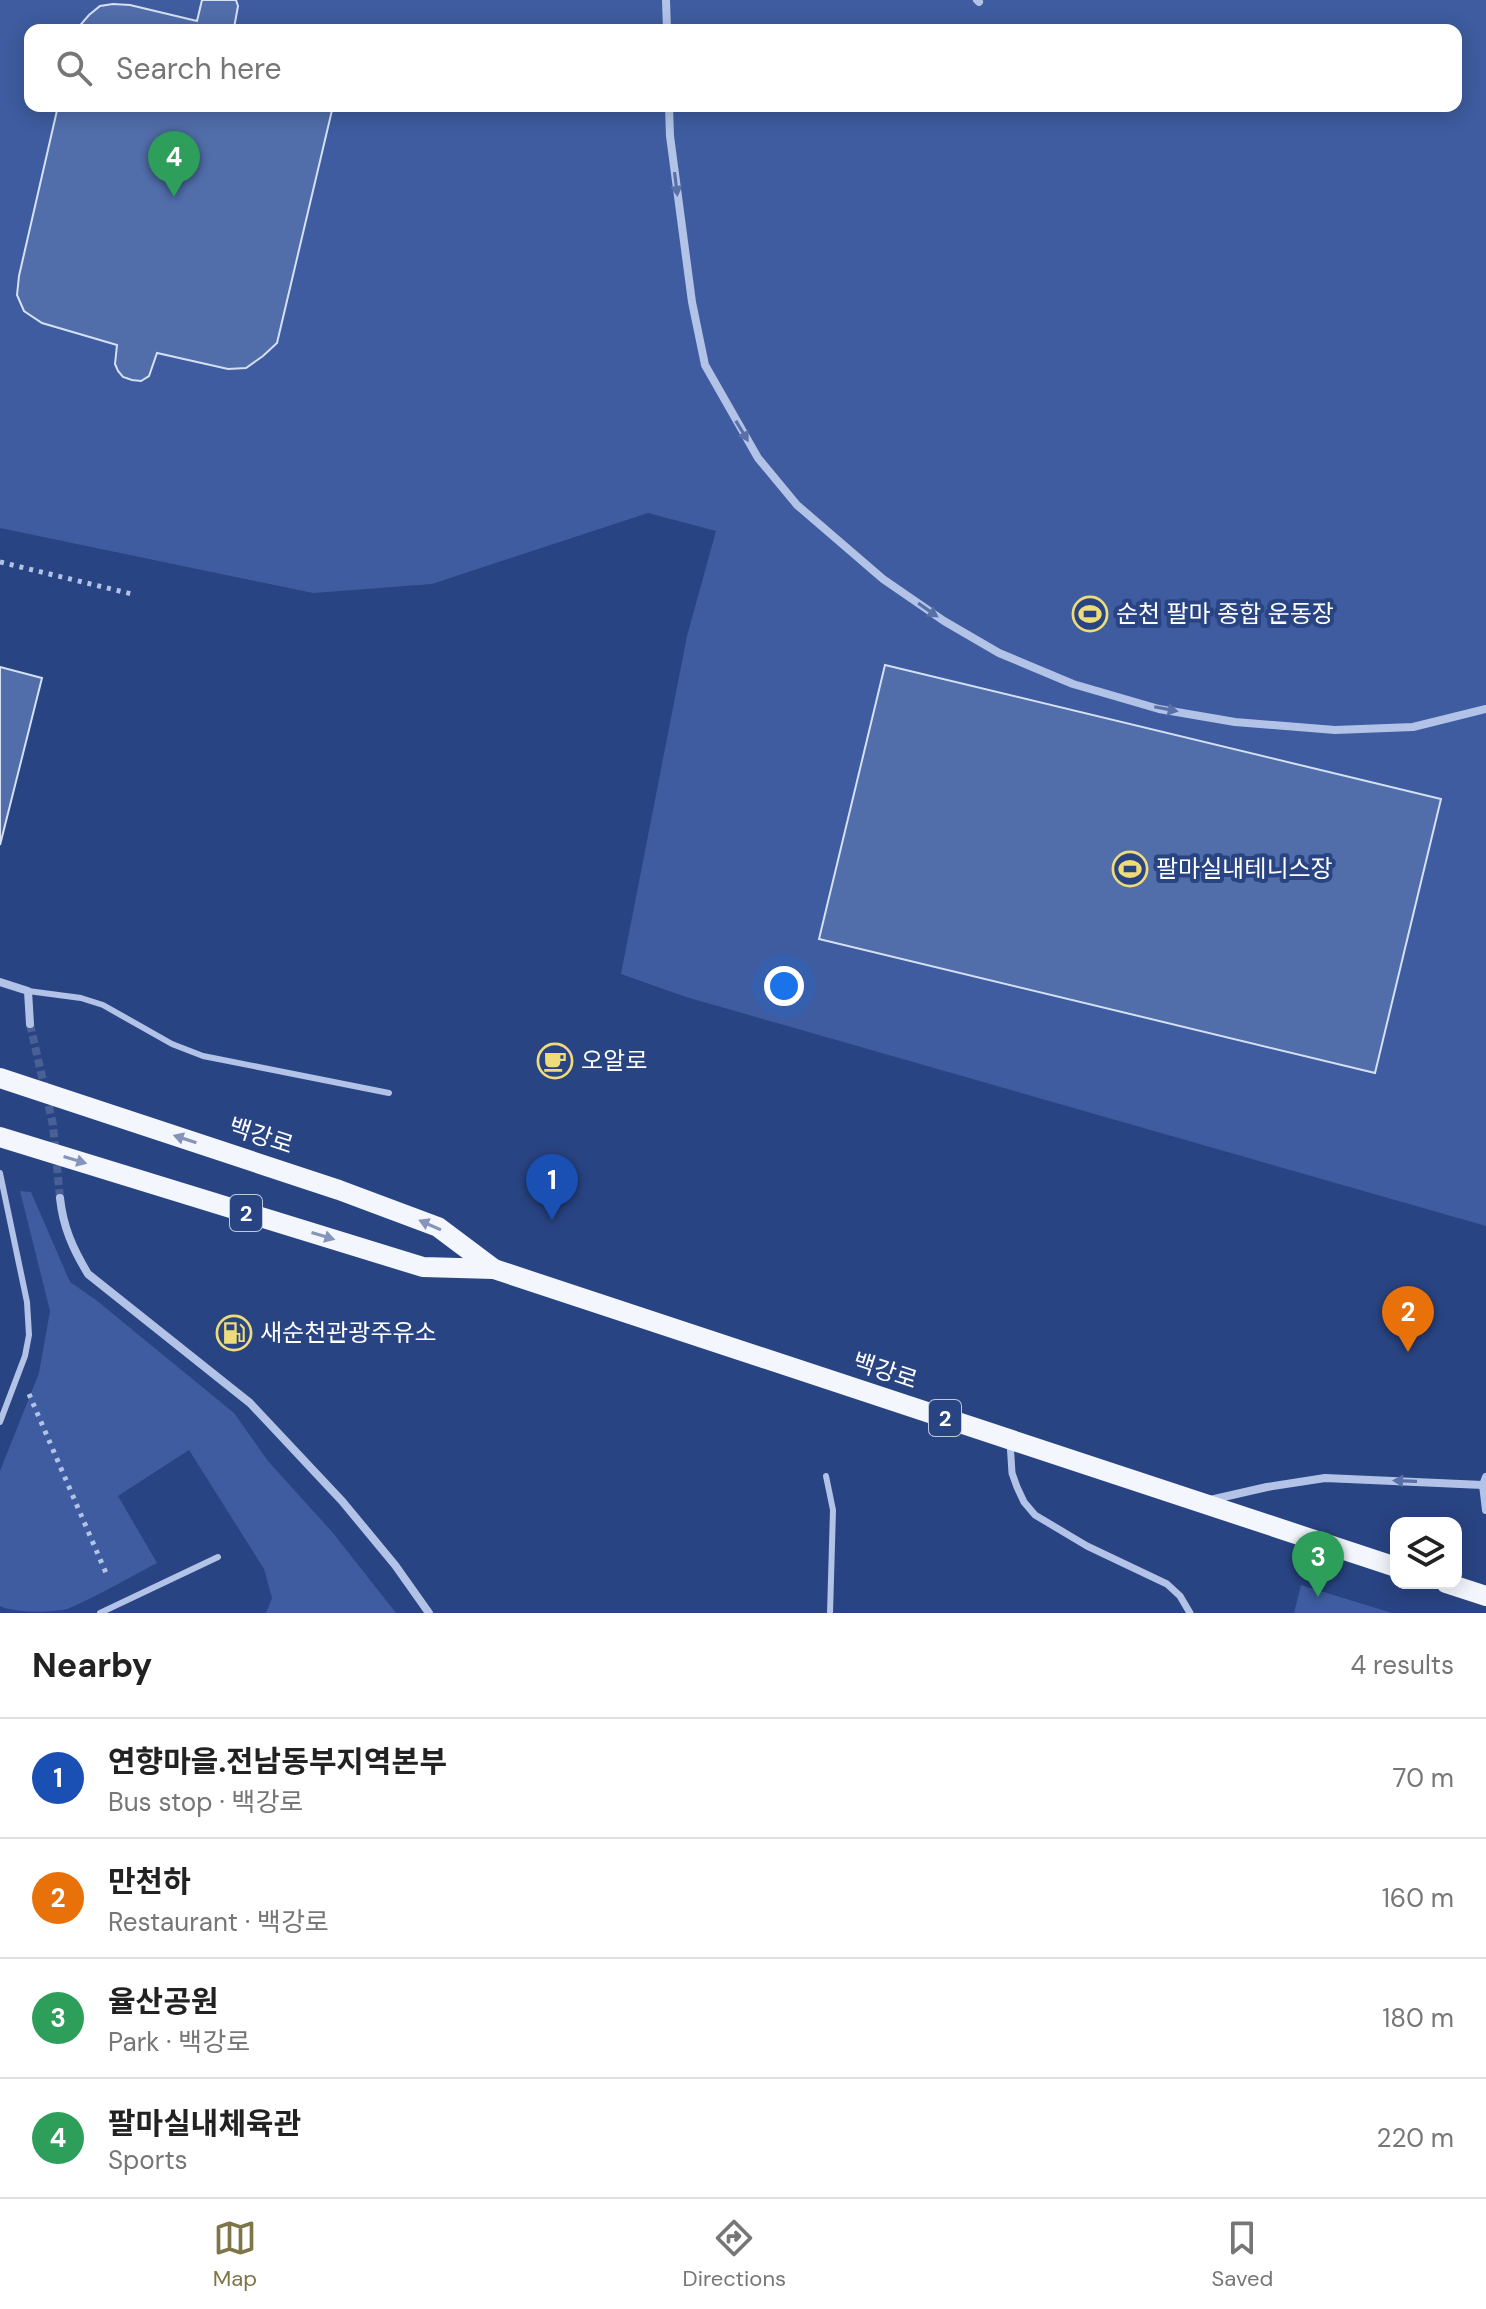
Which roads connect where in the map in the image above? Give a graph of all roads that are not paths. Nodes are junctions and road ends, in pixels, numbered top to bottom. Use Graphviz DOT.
graph roads {
  1 [pos="666,0"];
  2 [pos="667,24"];
  3 [pos="669,112"];
  4 [pos="1486,709"];
  5 [pos="0,982"];
  6 [pos="28,991"];
  7 [pos="30,1024"];
  8 [pos="0,1078"];
  9 [pos="389,1093"];
  10 [pos="0,1137"];
  11 [pos="0,1173"];
  12 [pos="60,1198"];
  13 [pos="494,1269"];
  14 [pos="0,1422"];
  15 [pos="1010,1439"];
  16 [pos="826,1476"];
  17 [pos="1484,1481"];
  18 [pos="1200,1502"];
  19 [pos="1486,1510"];
  20 [pos="218,1557"];
  21 [pos="1390,1565"];
  22 [pos="1462,1588"];
  23 [pos="1486,1596"];
  24 [pos="100,1613"];
  25 [pos="429,1613"];
  26 [pos="830,1613"];
  27 [pos="1190,1613"];
  1 -- 2 [label="street"];
  3 -- 4 [label="street, one-way"];
  5 -- 6 [label="street"];
  6 -- 7 [label="street"];
  6 -- 9 [label="lane"];
  13 -- 8 [label="main road, 백강로, one-way"];
  10 -- 13 [label="main road, 백강로 / 2, one-way"];
  11 -- 14 [label="lane"];
  12 -- 25 [label="street"];
  13 -- 15 [label="main road, 백강로 / 2"];
  15 -- 18 [label="main road, 백강로 / 2"];
  15 -- 27 [label="street"];
  16 -- 26 [label="lane"];
  17 -- 18 [label="street, one-way"];
  17 -- 19 [label="street"];
  18 -- 21 [label="main road, 백강로 / 2"];
  20 -- 24 [label="lane"];
  22 -- 23 [label="main road"];
}
